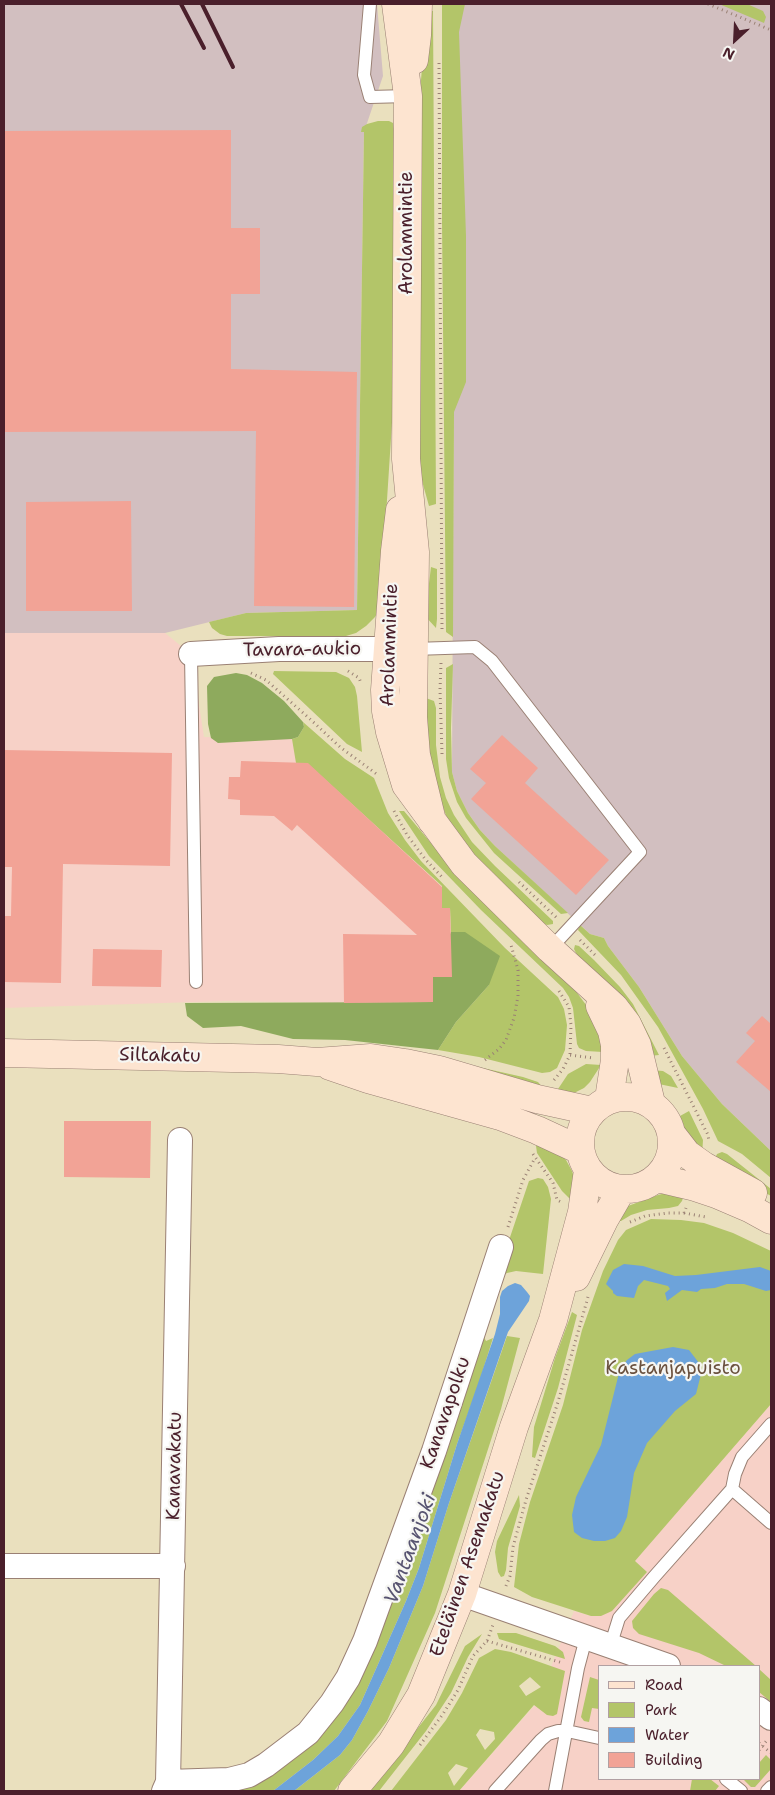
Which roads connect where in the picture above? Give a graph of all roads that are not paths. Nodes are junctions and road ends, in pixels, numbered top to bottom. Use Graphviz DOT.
graph roads {
  1 [pos="370,4"];
  2 [pos="396,4"];
  3 [pos="418,4"];
  4 [pos="408,96"];
  5 [pos="406,459"];
  6 [pos="387,649"];
  7 [pos="414,649"];
  8 [pos="191,654"];
  9 [pos="432,821"];
  10 [pos="550,949"];
  11 [pos="596,974"];
  12 [pos="196,982"];
  13 [pos="4,1053"];
  14 [pos="317,1062"];
  15 [pos="652,1103"];
  16 [pos="601,1105"];
  17 [pos="672,1136"];
  18 [pos="180,1140"];
  19 [pos="584,1160"];
  20 [pos="699,1177"];
  21 [pos="657,1178"];
  22 [pos="622,1189"];
  23 [pos="771,1203"];
  24 [pos="771,1220"];
  25 [pos="501,1248"];
  26 [pos="553,1320"];
  27 [pos="771,1424"];
  28 [pos="732,1490"];
  29 [pos="771,1523"];
  30 [pos="4,1566"];
  31 [pos="173,1566"];
  32 [pos="462,1594"];
  33 [pos="586,1638"];
  34 [pos="610,1647"];
  35 [pos="665,1665"];
  36 [pos="760,1710"];
  37 [pos="771,1718"];
  38 [pos="567,1731"];
  39 [pos="598,1738"];
  40 [pos="727,1780"];
  41 [pos="166,1787"];
  42 [pos="771,1787"];
  43 [pos="352,1791"];
  44 [pos="495,1791"];
  45 [pos="555,1791"];
  46 [pos="741,1791"];
  47 [pos="767,1791"];
  1 -- 4 [label="lane"];
  2 -- 4 [label="street, Arolammintie"];
  3 -- 4 [label="street, Arolammintie"];
  4 -- 5 [label="street, Arolammintie"];
  5 -- 6 [label="street, Arolammintie"];
  5 -- 7 [label="street, Arolammintie"];
  6 -- 7 [label="street, Tavara-aukio"];
  6 -- 8 [label="street, Tavara-aukio"];
  6 -- 9 [label="street, Arolammintie"];
  7 -- 9 [label="street, Arolammintie"];
  7 -- 10 [label="lane"];
  8 -- 12 [label="lane"];
  9 -- 10 [label="street, Arolammintie"];
  10 -- 11 [label="street, Arolammintie"];
  11 -- 15 [label="street, Arolammintie"];
  11 -- 16 [label="street, Arolammintie"];
  13 -- 14 [label="street, Siltakatu"];
  14 -- 16 [label="street, Siltakatu"];
  14 -- 19 [label="street, Siltakatu"];
  15 -- 16 [label="street"];
  15 -- 17 [label="street"];
  16 -- 19 [label="street"];
  17 -- 20 [label="street"];
  17 -- 21 [label="street"];
  18 -- 31 [label="street, Kanavakatu"];
  19 -- 22 [label="street"];
  19 -- 26 [label="street, Eteläinen Asemakatu"];
  20 -- 21 [label="street"];
  20 -- 23 [label="street"];
  20 -- 24 [label="street"];
  21 -- 22 [label="street"];
  22 -- 26 [label="street, Eteläinen Asemakatu"];
  25 -- 41 [label="street, Kanavapolku"];
  26 -- 32 [label="street, Eteläinen Asemakatu"];
  27 -- 28 [label="lane"];
  28 -- 29 [label="lane"];
  28 -- 34 [label="lane"];
  30 -- 31 [label="street"];
  31 -- 41 [label="street, Kanavakatu"];
  32 -- 33 [label="street"];
  32 -- 43 [label="street, Eteläinen Asemakatu"];
  33 -- 34 [label="street"];
  33 -- 38 [label="lane"];
  34 -- 35 [label="street"];
  36 -- 37 [label="street"];
  38 -- 39 [label="lane"];
  38 -- 44 [label="lane"];
  38 -- 45 [label="lane"];
  40 -- 46 [label="lane"];
  42 -- 47 [label="lane"];
}
